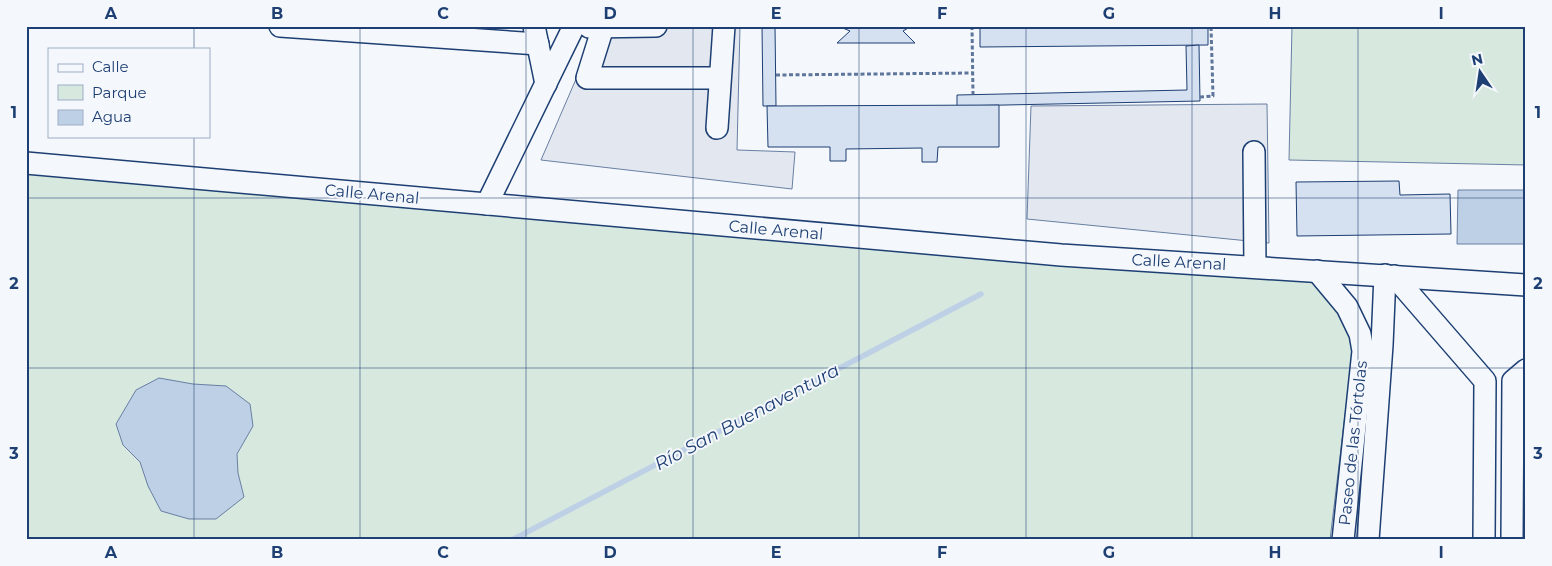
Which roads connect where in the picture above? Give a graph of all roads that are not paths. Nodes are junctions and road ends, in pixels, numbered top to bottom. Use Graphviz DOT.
graph roads {
  1 [pos="280,26"];
  2 [pos="656,26"];
  3 [pos="724,26"];
  4 [pos="574,27"];
  5 [pos="604,27"];
  6 [pos="410,31"];
  7 [pos="536,35"];
  8 [pos="720,78"];
  9 [pos="546,84"];
  10 [pos="717,128"];
  11 [pos="1254,152"];
  12 [pos="26,163"];
  13 [pos="487,204"];
  14 [pos="1255,267"];
  15 [pos="1317,271"];
  16 [pos="1390,275"];
  17 [pos="1526,285"];
  18 [pos="1520,376"];
  19 [pos="1485,381"];
  20 [pos="1485,436"];
  21 [pos="1514,436"];
  22 [pos="1343,540"];
  23 [pos="1368,540"];
  24 [pos="1484,540"];
  25 [pos="1512,540"];
  1 -- 6 [label="street"];
  2 -- 5 [label="street"];
  3 -- 8 [label="street"];
  4 -- 5 [label="street"];
  4 -- 9 [label="street"];
  5 -- 8 [label="street"];
  6 -- 7 [label="street"];
  7 -- 9 [label="street"];
  8 -- 10 [label="street"];
  9 -- 13 [label="street"];
  11 -- 14 [label="street"];
  12 -- 13 [label="street, Calle Arenal"];
  13 -- 14 [label="street, Calle Arenal"];
  14 -- 15 [label="street, Calle Arenal"];
  15 -- 16 [label="street, Calle Arenal"];
  15 -- 22 [label="street, Paseo de las Tórtolas"];
  16 -- 17 [label="street, Calle Arenal"];
  16 -- 19 [label="street"];
  16 -- 23 [label="street, Paseo de las Tórtolas"];
  18 -- 19 [label="street"];
  18 -- 21 [label="street"];
  19 -- 20 [label="street"];
  20 -- 21 [label="street"];
  20 -- 24 [label="street"];
  21 -- 25 [label="street"];
}
